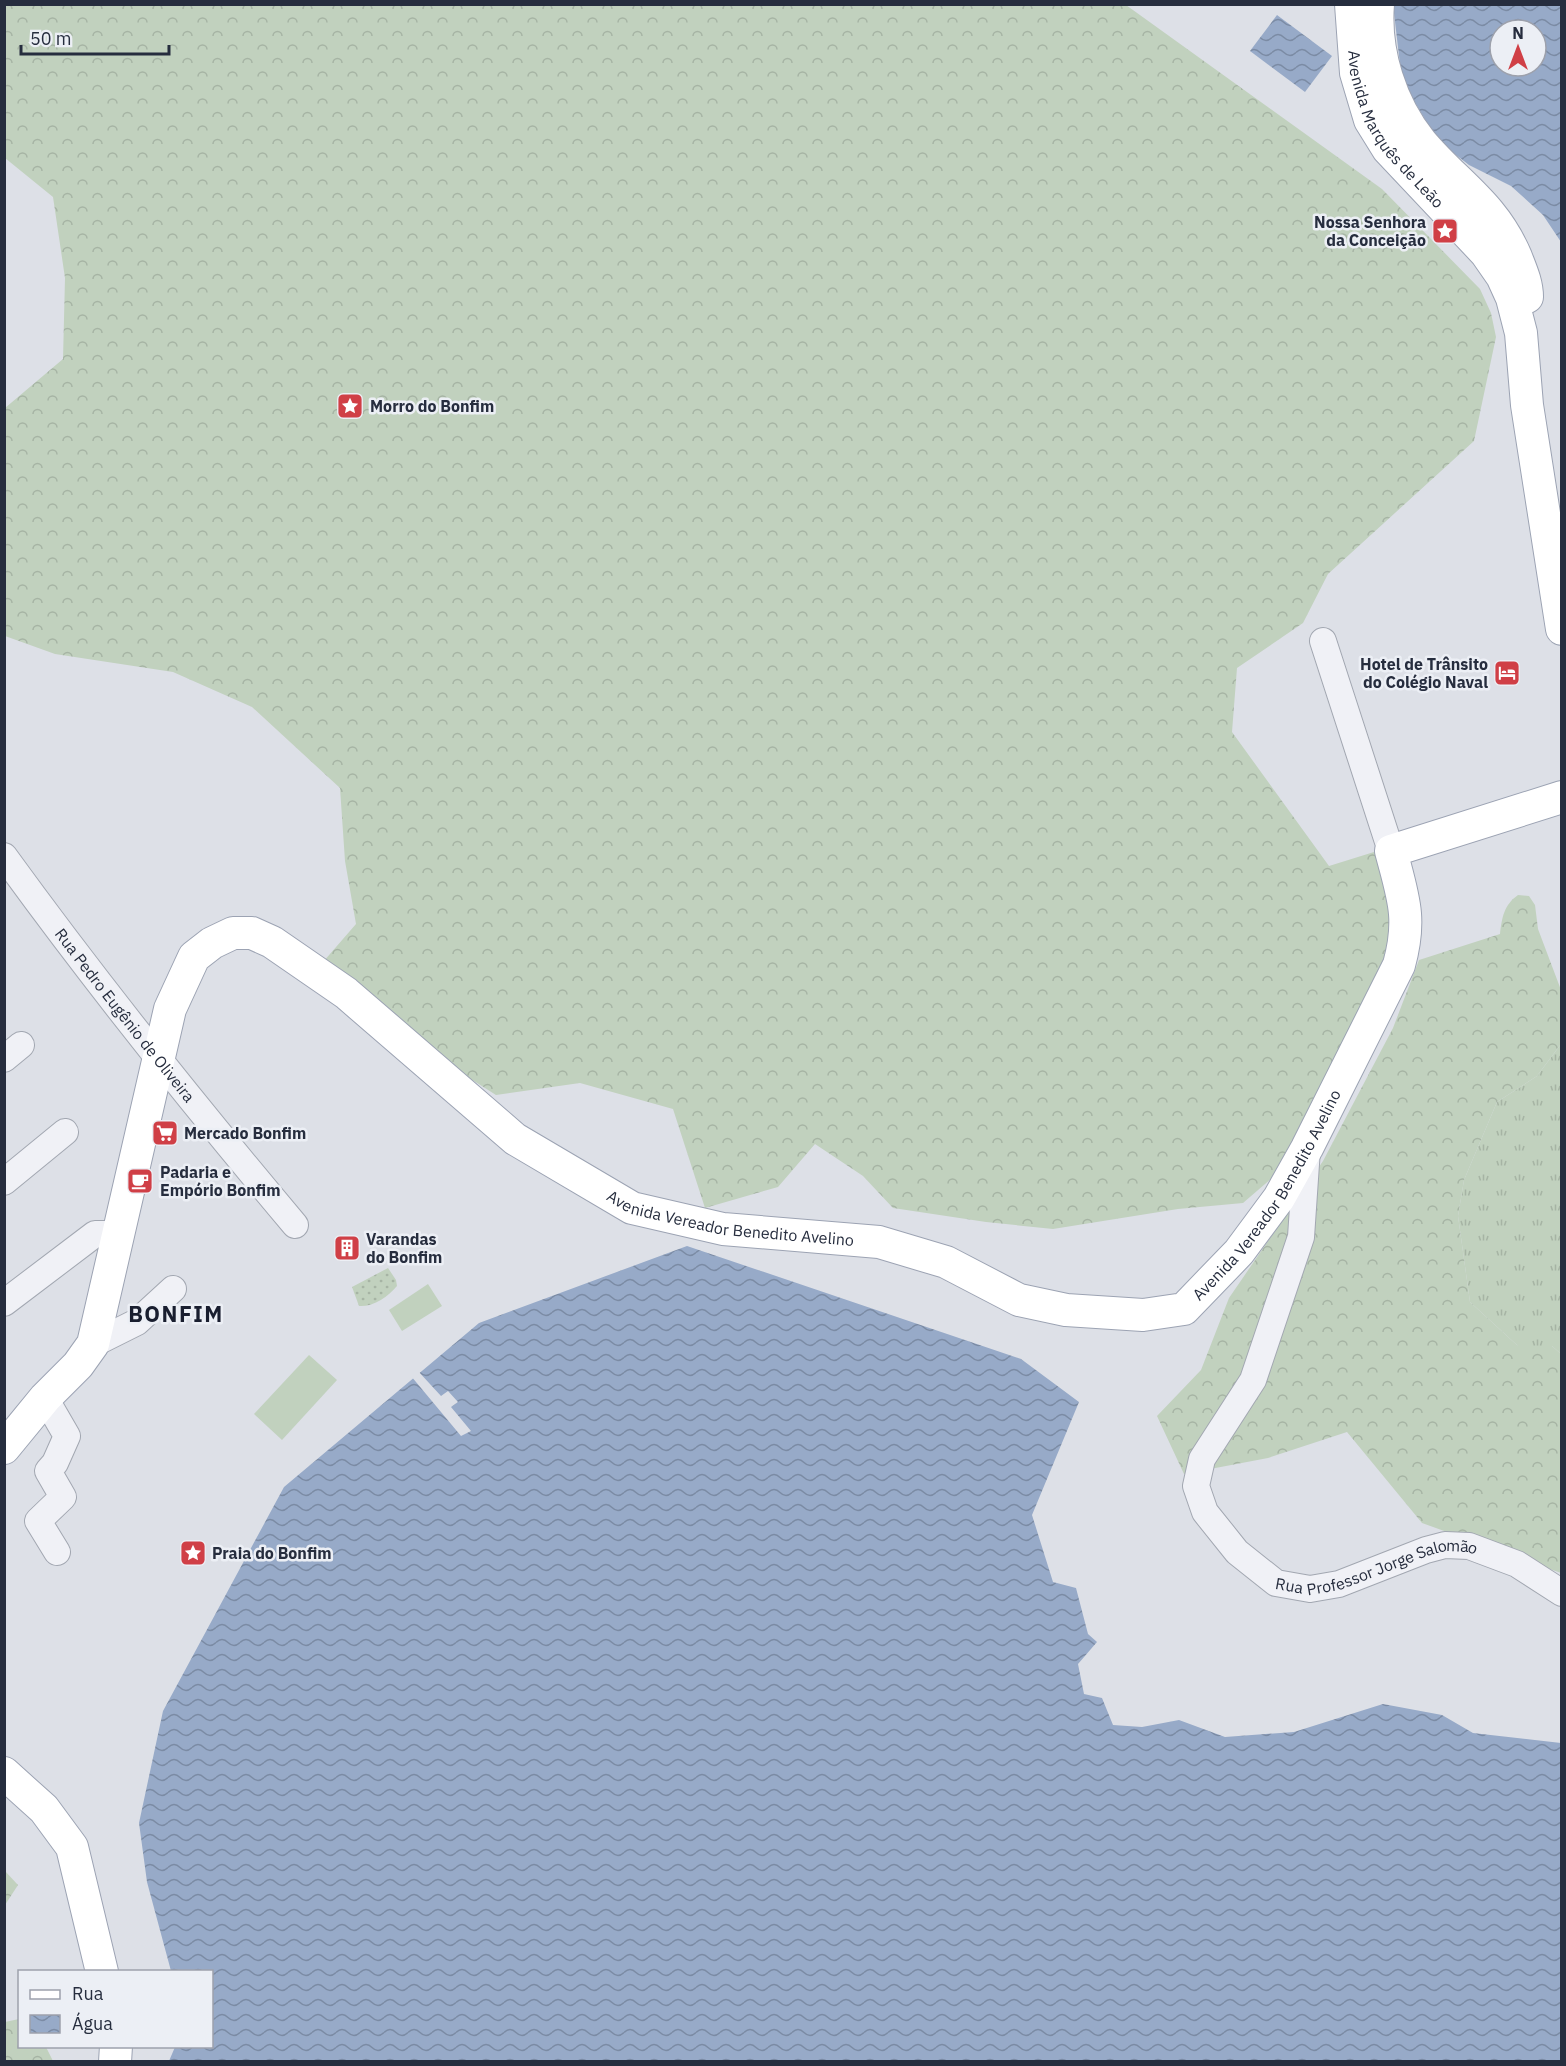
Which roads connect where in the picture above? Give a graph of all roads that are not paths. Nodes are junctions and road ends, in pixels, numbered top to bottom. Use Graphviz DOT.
graph roads {
  1 [pos="1351,4"];
  2 [pos="1378,4"];
  3 [pos="1521,333"];
  4 [pos="1562,629"];
  5 [pos="1323,641"];
  6 [pos="1562,797"];
  7 [pos="1392,851"];
  8 [pos="4,856"];
  9 [pos="158,1059"];
  10 [pos="65,1132"];
  11 [pos="1307,1148"];
  12 [pos="4,1182"];
  13 [pos="295,1225"];
  14 [pos="119,1234"];
  15 [pos="173,1289"];
  16 [pos="4,1303"];
  17 [pos="93,1344"];
  18 [pos="45,1398"];
  19 [pos="4,1448"];
  20 [pos="57,1552"];
  21 [pos="1562,1593"];
  22 [pos="4,1773"];
  23 [pos="102,1970"];
  1 -- 3 [label="main road, Avenida Marquês de Leão"];
  2 -- 3 [label="main road, Avenida Marquês de Leão"];
  3 -- 4 [label="main road, Avenida Marquês de Leão"];
  5 -- 7 [label="street"];
  6 -- 7 [label="main road"];
  7 -- 11 [label="main road, Avenida Vereador Benedito Avelino"];
  8 -- 9 [label="street, Rua Pedro Eugênio de Oliveira"];
  9 -- 11 [label="main road, Avenida Vereador Benedito Avelino"];
  9 -- 13 [label="street, Rua Pedro Eugênio de Oliveira"];
  9 -- 14 [label="main road, Avenida Vereador Benedito Avelino"];
  10 -- 12 [label="street"];
  11 -- 21 [label="street, Rua Professor Jorge Salomão"];
  14 -- 16 [label="street"];
  14 -- 17 [label="main road, Avenida Vereador Benedito Avelino"];
  15 -- 17 [label="street"];
  17 -- 18 [label="main road, Avenida Vereador Benedito Avelino"];
  18 -- 19 [label="main road, Avenida Vereador Benedito Avelino"];
  18 -- 20 [label="street"];
  22 -- 23 [label="main road"];
}
